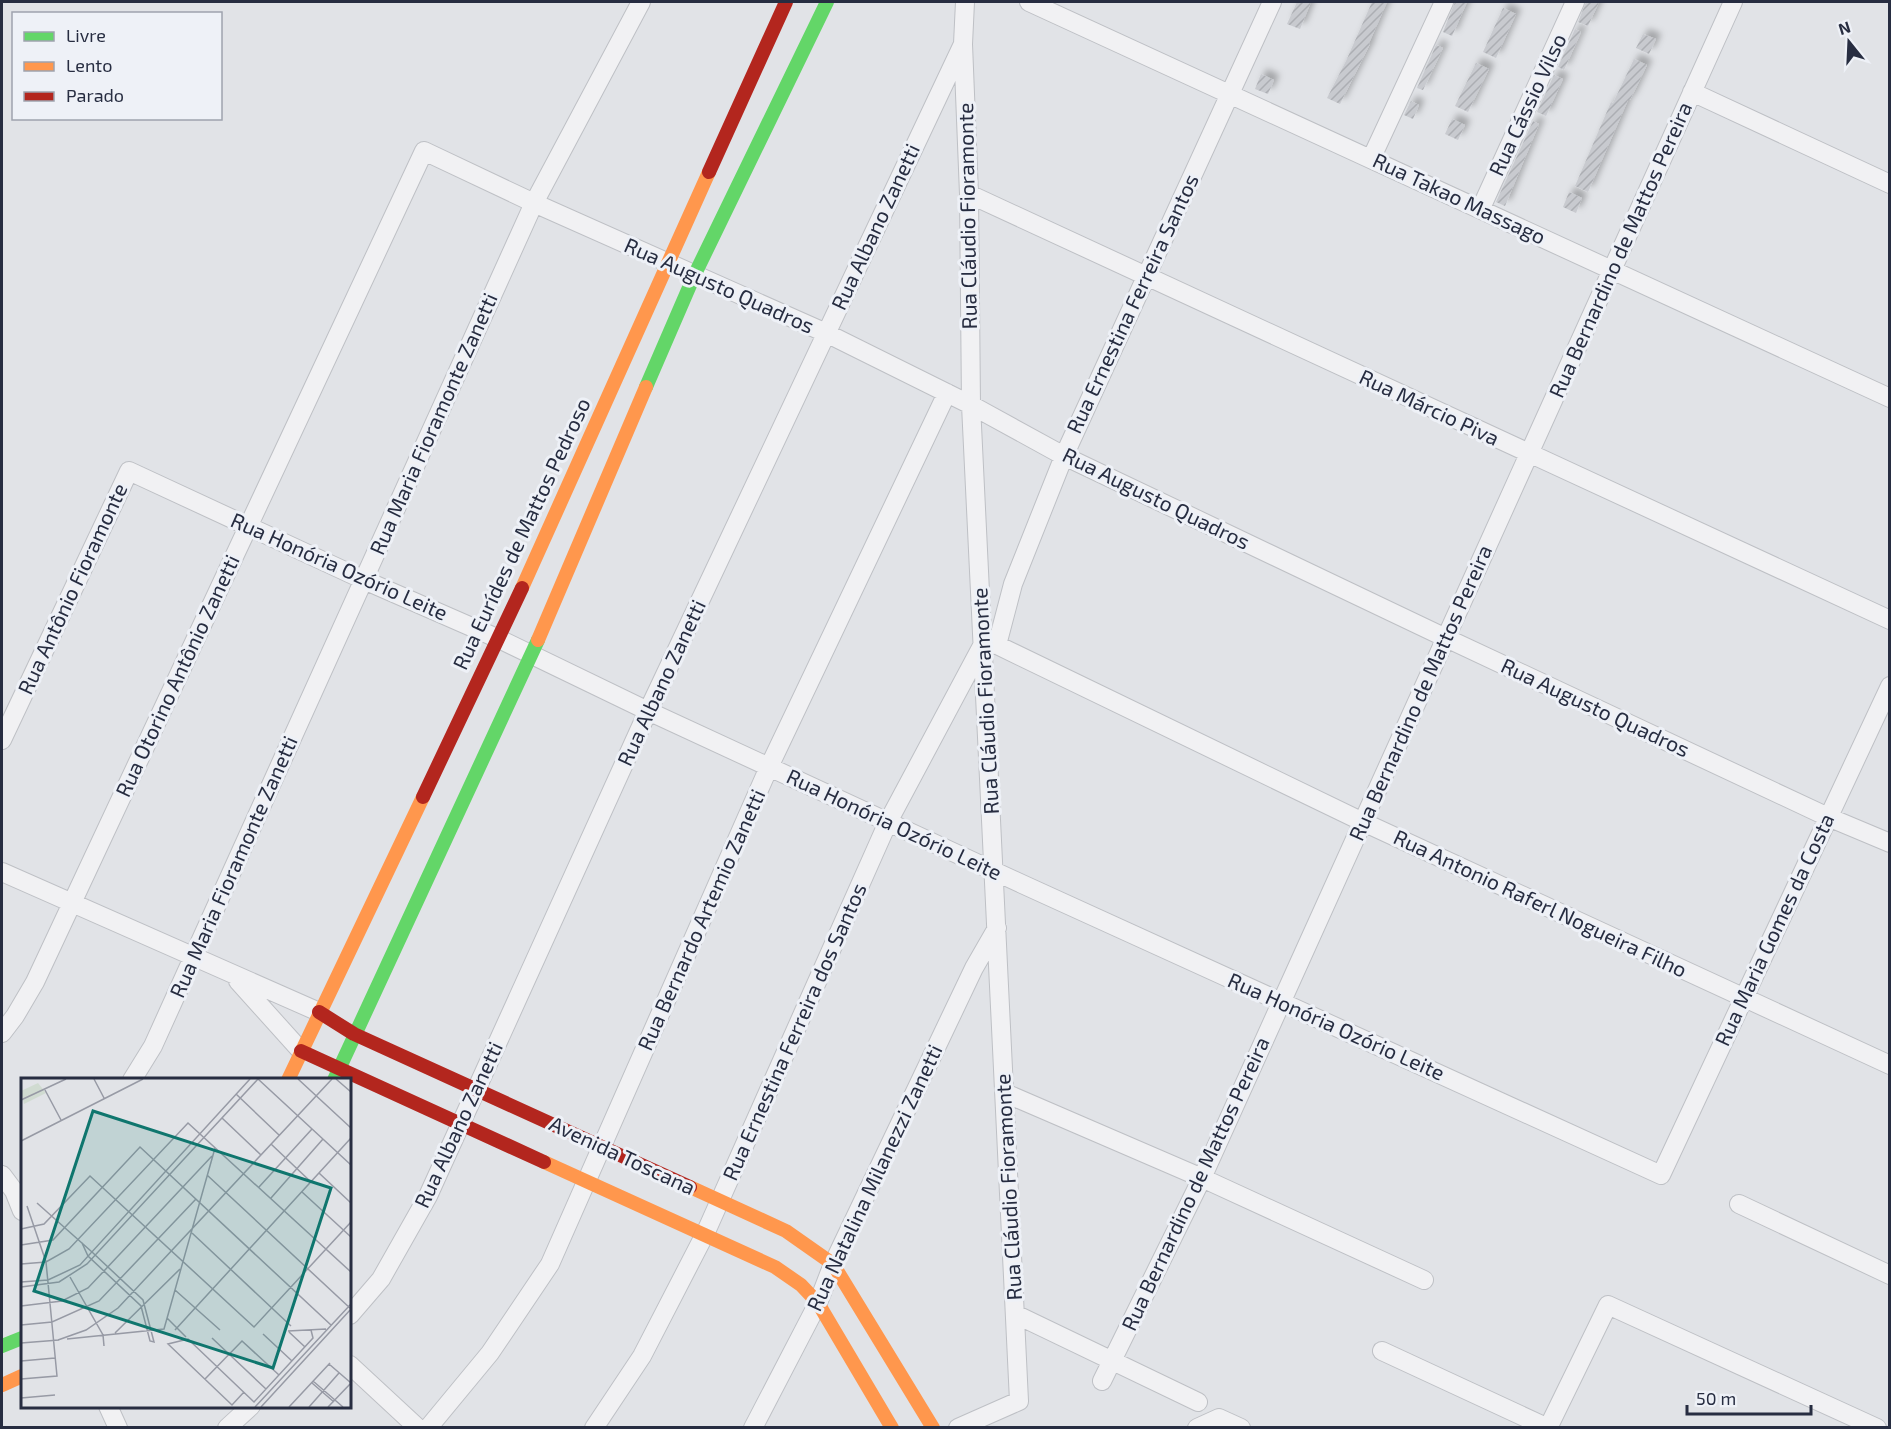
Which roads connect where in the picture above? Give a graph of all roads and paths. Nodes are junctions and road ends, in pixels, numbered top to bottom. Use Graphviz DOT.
graph roads {
  1 [pos="641,2"];
  2 [pos="786,2"];
  3 [pos="826,2"];
  4 [pos="965,2"];
  5 [pos="1029,2"];
  6 [pos="1272,2"];
  7 [pos="1444,2"];
  8 [pos="1575,2"];
  9 [pos="1732,2"];
  10 [pos="963,44"];
  11 [pos="1692,92"];
  12 [pos="1230,94"];
  13 [pos="424,152"];
  14 [pos="1371,159"];
  15 [pos="1890,184"];
  16 [pos="969,194"];
  17 [pos="534,203"];
  18 [pos="1481,208"];
  19 [pos="669,262"];
  20 [pos="1612,269"];
  21 [pos="694,276"];
  22 [pos="1145,277"];
  23 [pos="826,333"];
  24 [pos="947,393"];
  25 [pos="1890,398"];
  26 [pos="971,405"];
  27 [pos="1529,454"];
  28 [pos="1064,456"];
  29 [pos="129,471"];
  30 [pos="249,526"];
  31 [pos="364,580"];
  32 [pos="1890,620"];
  33 [pos="1446,638"];
  34 [pos="499,639"];
  35 [pos="990,645"];
  36 [pos="532,655"];
  37 [pos="1890,687"];
  38 [pos="648,711"];
  39 [pos="2,740"];
  40 [pos="769,767"];
  41 [pos="1828,817"];
  42 [pos="888,822"];
  43 [pos="1363,822"];
  44 [pos="1890,843"];
  45 [pos="994,871"];
  46 [pos="2,872"];
  47 [pos="72,903"];
  48 [pos="997,928"];
  49 [pos="193,957"];
  50 [pos="232,975"];
  51 [pos="1743,998"];
  52 [pos="1281,1002"];
  53 [pos="319,1012"];
  54 [pos="2,1034"];
  55 [pos="354,1034"];
  56 [pos="301,1051"];
  57 [pos="1890,1065"];
  58 [pos="336,1074"];
  59 [pos="133,1078"];
  60 [pos="289,1078"];
  61 [pos="351,1080"];
  62 [pos="476,1089"];
  63 [pos="1005,1093"];
  64 [pos="461,1124"];
  65 [pos="602,1147"];
  66 [pos="1661,1174"];
  67 [pos="2,1175"];
  68 [pos="1202,1178"];
  69 [pos="587,1180"];
  70 [pos="12,1190"];
  71 [pos="720,1201"];
  72 [pos="1739,1204"];
  73 [pos="21,1209"];
  74 [pos="705,1234"];
  75 [pos="833,1264"];
  76 [pos="1890,1275"];
  77 [pos="1424,1280"];
  78 [pos="818,1303"];
  79 [pos="351,1314"];
  80 [pos="1015,1314"];
  81 [pos="21,1338"];
  82 [pos="2,1346"];
  83 [pos="1382,1350"];
  84 [pos="1112,1359"];
  85 [pos="351,1366"];
  86 [pos="21,1376"];
  87 [pos="1102,1381"];
  88 [pos="2,1385"];
  89 [pos="1198,1402"];
  90 [pos="108,1408"];
  91 [pos="250,1408"];
  92 [pos="118,1428"];
  93 [pos="227,1428"];
  94 [pos="418,1428"];
  95 [pos="428,1428"];
  96 [pos="594,1428"];
  97 [pos="753,1428"];
  98 [pos="892,1428"];
  99 [pos="933,1428"];
  100 [pos="958,1428"];
  101 [pos="1197,1428"];
  102 [pos="1241,1428"];
  103 [pos="1548,1428"];
  104 [pos="1877,1428"];
  1 -- 17 [label="street, Rua Maria Fioramonte Zanetti"];
  2 -- 19 [label="street, Rua Eurídes de Mattos Pedroso"];
  3 -- 21 [label="street"];
  4 -- 10 [label="street, Rua Cláudio Fioramonte"];
  5 -- 12 [label="street, Rua Takao Massago"];
  6 -- 12 [label="street, Rua Ernestina Ferreira Santos"];
  7 -- 14 [label="street"];
  8 -- 18 [label="street, Rua Cássio Vilso"];
  9 -- 11 [label="street, Rua Bernardino de Mattos Pereira"];
  10 -- 16 [label="street, Rua Cláudio Fioramonte"];
  10 -- 23 [label="street, Rua Albano Zanetti"];
  11 -- 15 [label="street"];
  11 -- 20 [label="street, Rua Bernardino de Mattos Pereira"];
  12 -- 14 [label="street, Rua Takao Massago"];
  12 -- 22 [label="street, Rua Ernestina Ferreira Santos"];
  13 -- 17 [label="street, Rua Augusto Quadros"];
  13 -- 30 [label="street, Rua Otorino Antônio Zanetti"];
  14 -- 18 [label="street, Rua Takao Massago"];
  16 -- 22 [label="street, Rua Márcio Piva"];
  16 -- 26 [label="street, Rua Cláudio Fioramonte"];
  17 -- 19 [label="street, Rua Augusto Quadros"];
  17 -- 31 [label="street, Rua Maria Fioramonte Zanetti"];
  18 -- 20 [label="street, Rua Takao Massago"];
  19 -- 21 [label="street, Rua Augusto Quadros"];
  19 -- 34 [label="street, Rua Eurídes de Mattos Pedroso"];
  20 -- 25 [label="street, Rua Takao Massago"];
  20 -- 27 [label="street, Rua Bernardino de Mattos Pereira"];
  21 -- 23 [label="street, Rua Augusto Quadros"];
  21 -- 36 [label="street"];
  22 -- 27 [label="street, Rua Márcio Piva"];
  22 -- 28 [label="street, Rua Ernestina Ferreira Santos"];
  23 -- 24 [label="street, Rua Augusto Quadros"];
  23 -- 38 [label="street, Rua Albano Zanetti"];
  24 -- 26 [label="street, Rua Augusto Quadros"];
  24 -- 40 [label="street, Rua Bernardo Artemio Zanetti"];
  26 -- 28 [label="street, Rua Augusto Quadros"];
  26 -- 35 [label="street, Rua Cláudio Fioramonte"];
  27 -- 32 [label="street, Rua Márcio Piva"];
  27 -- 33 [label="street, Rua Bernardino de Mattos Pereira"];
  28 -- 33 [label="street, Rua Augusto Quadros"];
  28 -- 35 [label="street, Rua Ernestina Ferreira Santos"];
  29 -- 30 [label="street, Rua Honória Ozório Leite"];
  29 -- 39 [label="street, Rua Antônio Fioramonte"];
  30 -- 31 [label="street, Rua Honória Ozório Leite"];
  30 -- 47 [label="street, Rua Otorino Antônio Zanetti"];
  31 -- 34 [label="street, Rua Honória Ozório Leite"];
  31 -- 49 [label="street, Rua Maria Fioramonte Zanetti"];
  33 -- 41 [label="street, Rua Augusto Quadros"];
  33 -- 43 [label="street, Rua Bernardino de Mattos Pereira"];
  34 -- 36 [label="street, Rua Honória Ozório Leite"];
  34 -- 53 [label="street, Rua Eurídes de Mattos Pedroso"];
  35 -- 42 [label="street, Rua Ernestina Ferreira dos Santos"];
  35 -- 43 [label="street, Rua Antonio Raferl Nogueira Filho"];
  35 -- 45 [label="street, Rua Cláudio Fioramonte"];
  36 -- 38 [label="street, Rua Honória Ozório Leite"];
  36 -- 55 [label="street"];
  37 -- 41 [label="street, Rua Maria Gomes da Costa"];
  38 -- 40 [label="street, Rua Honória Ozório Leite"];
  38 -- 62 [label="street, Rua Albano Zanetti"];
  40 -- 42 [label="street, Rua Honória Ozório Leite"];
  40 -- 65 [label="street, Rua Bernardo Artemio Zanetti"];
  41 -- 44 [label="street, Rua Augusto Quadros"];
  41 -- 51 [label="street, Rua Maria Gomes da Costa"];
  42 -- 45 [label="street, Rua Honória Ozório Leite"];
  42 -- 71 [label="street, Rua Ernestina Ferreira dos Santos"];
  43 -- 51 [label="street, Rua Antonio Raferl Nogueira Filho"];
  43 -- 52 [label="street, Rua Bernardino de Mattos Pereira"];
  45 -- 48 [label="street, Rua Cláudio Fioramonte"];
  45 -- 52 [label="street, Rua Honória Ozório Leite"];
  46 -- 47 [label="street, Avenida Toscana"];
  47 -- 49 [label="street, Avenida Toscana"];
  47 -- 54 [label="street, Rua Otorino Antônio Zanetti"];
  48 -- 63 [label="street, Rua Cláudio Fioramonte"];
  48 -- 75 [label="street, Rua Natalina Milanezzi Zanetti"];
  49 -- 50 [label="street, Avenida Toscana"];
  49 -- 59 [label="street, Rua Maria Fioramonte Zanetti"];
  50 -- 53 [label="street, Avenida Toscana"];
  50 -- 56 [label="street, Avenida Toscana"];
  51 -- 57 [label="street, Rua Antonio Raferl Nogueira Filho"];
  51 -- 66 [label="street, Rua Maria Gomes da Costa"];
  52 -- 66 [label="street, Rua Honória Ozório Leite"];
  52 -- 68 [label="street, Rua Bernardino de Mattos Pereira"];
  53 -- 55 [label="street, Avenida Toscana"];
  53 -- 56 [label="street, Rua Eurídes de Mattos Pedroso"];
  55 -- 58 [label="street"];
  55 -- 62 [label="street, Avenida Toscana"];
  56 -- 58 [label="street, Avenida Toscana"];
  56 -- 60 [label="street, Rua Eurídes de Mattos Pedroso"];
  61 -- 64 [label="street, Avenida Toscana"];
  62 -- 64 [label="street, Rua Albano Zanetti"];
  62 -- 65 [label="street, Avenida Toscana"];
  63 -- 68 [label="street"];
  63 -- 80 [label="street, Rua Cláudio Fioramonte"];
  64 -- 69 [label="street, Avenida Toscana"];
  64 -- 79 [label="street, Rua Albano Zanetti"];
  65 -- 69 [label="street, Rua Bernardo Artemio Zanetti"];
  65 -- 71 [label="street, Avenida Toscana"];
  67 -- 70 [label="street"];
  68 -- 77 [label="street"];
  68 -- 84 [label="street, Rua Bernardino de Mattos Pereira"];
  69 -- 74 [label="street, Avenida Toscana"];
  69 -- 95 [label="street, Rua Bernardo Artemio Zanetti"];
  70 -- 73 [label="street"];
  71 -- 74 [label="street, Rua Ernestina Ferreira dos Santos"];
  71 -- 75 [label="street, Avenida Toscana"];
  72 -- 76 [label="street"];
  74 -- 78 [label="street, Avenida Toscana"];
  74 -- 96 [label="street, Rua Ernestina Ferreira dos Santos"];
  75 -- 78 [label="street, Rua Natalina Milanezzi Zanetti"];
  75 -- 99 [label="street, Avenida Toscana"];
  78 -- 97 [label="street, Rua Natalina Milanezzi Zanetti"];
  78 -- 98 [label="street, Avenida Toscana"];
  80 -- 84 [label="street"];
  80 -- 100 [label="street, Rua Cláudio Fioramonte"];
  81 -- 82 [label="street"];
  83 -- 103 [label="street"];
  84 -- 87 [label="street, Rua Bernardino de Mattos Pereira"];
  84 -- 89 [label="street"];
  85 -- 94 [label="street"];
  86 -- 88 [label="street"];
  90 -- 92 [label="street"];
  91 -- 93 [label="street"];
  101 -- 102 [label="street"];
  103 -- 104 [label="street"];
}
